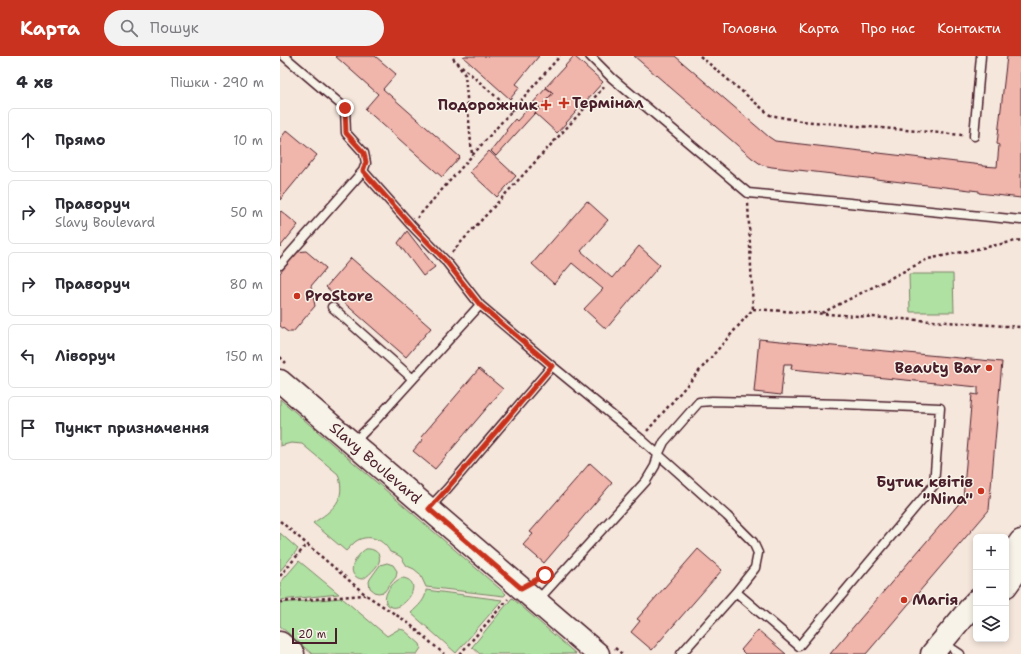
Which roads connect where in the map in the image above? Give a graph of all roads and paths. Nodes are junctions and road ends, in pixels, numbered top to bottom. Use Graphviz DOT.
graph roads {
  1 [pos="284,56"];
  2 [pos="560,56"];
  3 [pos="590,56"];
  4 [pos="700,56"];
  5 [pos="981,56"];
  6 [pos="452,57"];
  7 [pos="612,78"];
  8 [pos="512,111"];
  9 [pos="974,136"];
  10 [pos="472,156"];
  11 [pos="363,171"];
  12 [pos="748,193"];
  13 [pos="1021,220"];
  14 [pos="411,225"];
  15 [pos="1021,240"];
  16 [pos="445,260"];
  17 [pos="280,265"];
  18 [pos="480,305"];
  19 [pos="332,307"];
  20 [pos="753,309"];
  21 [pos="821,314"];
  22 [pos="1021,327"];
  23 [pos="552,366"];
  24 [pos="413,379"];
  25 [pos="280,381"];
  26 [pos="641,439"];
  27 [pos="353,444"];
  28 [pos="658,456"];
  29 [pos="429,509"];
  30 [pos="280,521"];
  31 [pos="1021,541"];
  32 [pos="307,544"];
  33 [pos="1009,558"];
  34 [pos="1021,565"];
  35 [pos="280,576"];
  36 [pos="1009,582"];
  37 [pos="736,592"];
  38 [pos="366,595"];
  39 [pos="529,595"];
  40 [pos="280,602"];
  41 [pos="973,605"];
  42 [pos="973,628"];
  43 [pos="280,643"];
  44 [pos="955,653"];
  45 [pos="293,654"];
  46 [pos="444,654"];
  47 [pos="460,654"];
  48 [pos="598,654"];
  49 [pos="681,654"];
  50 [pos="932,654"];
  1 -- 11 [label="lane"];
  2 -- 8 [label="path"];
  3 -- 7 [label="lane"];
  4 -- 9 [label="path"];
  5 -- 9 [label="lane"];
  6 -- 8 [label="path"];
  6 -- 10 [label="path"];
  7 -- 12 [label="lane"];
  7 -- 16 [label="path"];
  8 -- 10 [label="path"];
  10 -- 14 [label="path"];
  11 -- 14 [label="lane"];
  11 -- 17 [label="lane"];
  12 -- 13 [label="lane"];
  12 -- 20 [label="path"];
  14 -- 16 [label="lane"];
  15 -- 21 [label="path"];
  16 -- 18 [label="lane"];
  18 -- 23 [label="lane"];
  18 -- 24 [label="lane"];
  19 -- 24 [label="lane"];
  20 -- 21 [label="path"];
  20 -- 26 [label="path"];
  21 -- 22 [label="path"];
  23 -- 26 [label="lane"];
  23 -- 29 [label="lane"];
  24 -- 27 [label="lane"];
  25 -- 27 [label="main road, Slavy Boulevard"];
  26 -- 28 [label="lane"];
  27 -- 29 [label="main road, Slavy Boulevard"];
  28 -- 37 [label="lane"];
  28 -- 37 [label="lane"];
  28 -- 39 [label="lane"];
  29 -- 39 [label="main road, Slavy Boulevard"];
  30 -- 32 [label="path"];
  31 -- 33 [label="main road"];
  32 -- 35 [label="path"];
  32 -- 38 [label="path"];
  34 -- 36 [label="main road"];
  37 -- 49 [label="lane"];
  38 -- 40 [label="path"];
  38 -- 46 [label="path"];
  39 -- 47 [label="path"];
  39 -- 48 [label="main road, Slavy Boulevard"];
  41 -- 50 [label="main road"];
  42 -- 44 [label="main road"];
  43 -- 45 [label="main road"];
}
